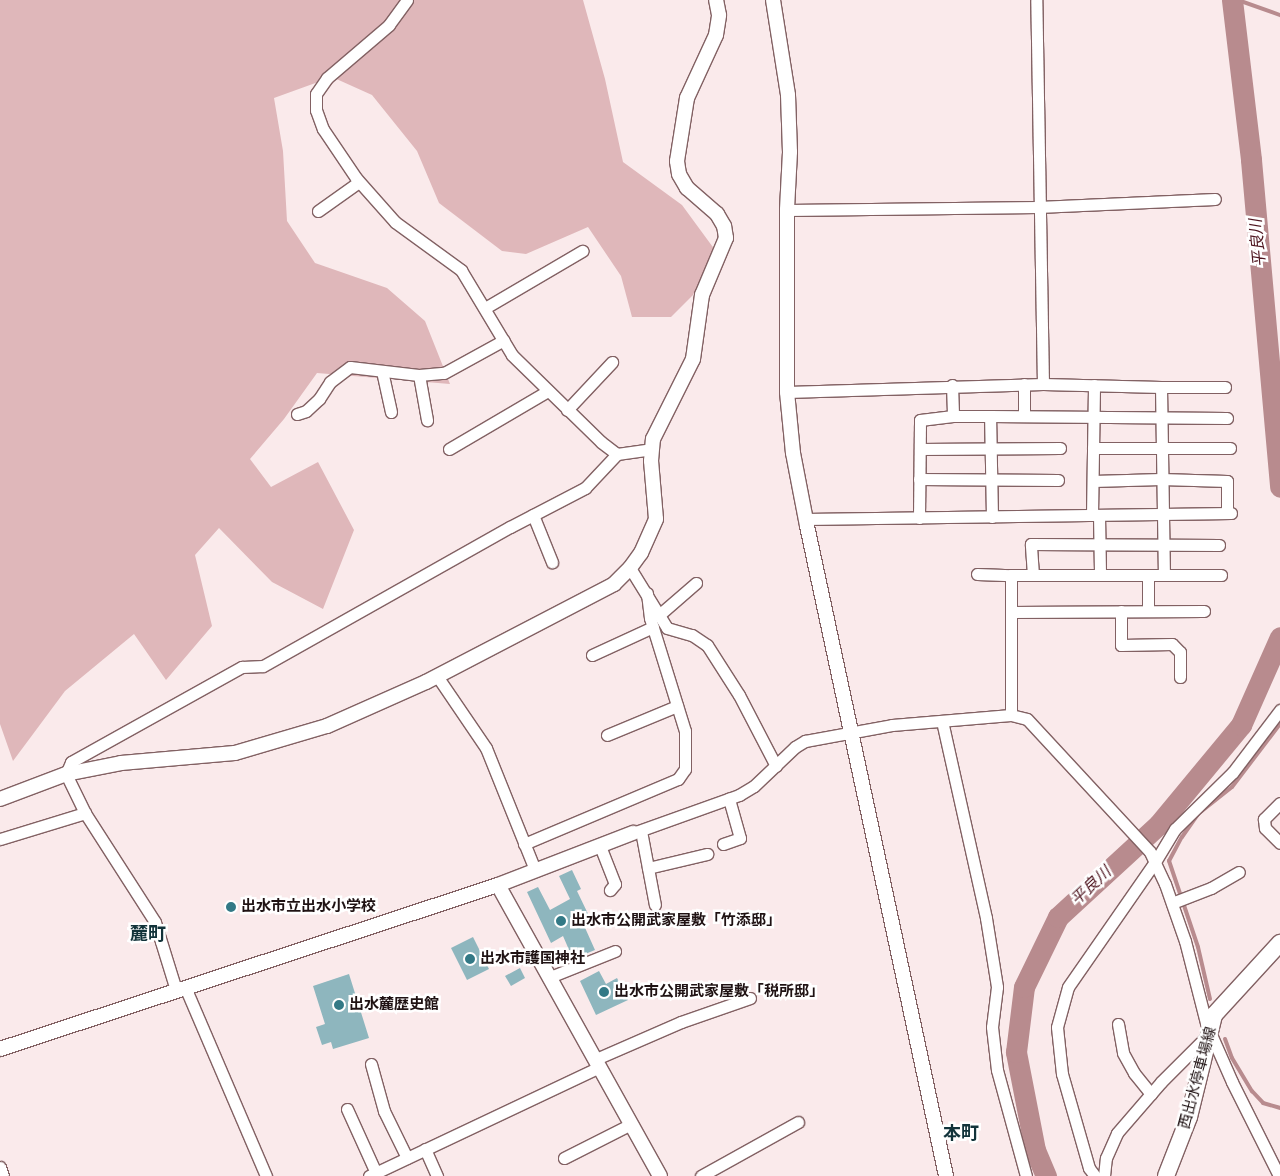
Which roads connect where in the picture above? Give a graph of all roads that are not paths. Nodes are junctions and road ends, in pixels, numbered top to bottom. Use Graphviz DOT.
graph roads {
  1 [pos="407,0"];
  2 [pos="716,0"];
  3 [pos="773,0"];
  4 [pos="1036,0"];
  5 [pos="359,182"];
  6 [pos="1215,199"];
  7 [pos="1038,207"];
  8 [pos="787,210"];
  9 [pos="318,211"];
  10 [pos="582,251"];
  11 [pos="485,308"];
  12 [pos="504,340"];
  13 [pos="612,362"];
  14 [pos="382,371"];
  15 [pos="419,375"];
  16 [pos="1024,384"];
  17 [pos="1043,384"];
  18 [pos="952,385"];
  19 [pos="1094,385"];
  20 [pos="1161,387"];
  21 [pos="1225,387"];
  22 [pos="548,391"];
  23 [pos="787,392"];
  24 [pos="567,410"];
  25 [pos="391,412"];
  26 [pos="297,414"];
  27 [pos="953,416"];
  28 [pos="990,416"];
  29 [pos="1024,416"];
  30 [pos="1093,417"];
  31 [pos="1161,417"];
  32 [pos="1227,418"];
  33 [pos="427,420"];
  34 [pos="1060,448"];
  35 [pos="1093,448"];
  36 [pos="1161,448"];
  37 [pos="1230,448"];
  38 [pos="449,449"];
  39 [pos="651,449"];
  40 [pos="920,449"];
  41 [pos="990,449"];
  42 [pos="617,454"];
  43 [pos="919,479"];
  44 [pos="1161,479"];
  45 [pos="991,480"];
  46 [pos="1058,480"];
  47 [pos="1093,481"];
  48 [pos="1161,514"];
  49 [pos="533,515"];
  50 [pos="1096,515"];
  51 [pos="992,516"];
  52 [pos="918,518"];
  53 [pos="805,519"];
  54 [pos="1099,544"];
  55 [pos="1162,544"];
  56 [pos="1219,545"];
  57 [pos="552,562"];
  58 [pos="630,568"];
  59 [pos="977,574"];
  60 [pos="1010,575"];
  61 [pos="1033,575"];
  62 [pos="1100,575"];
  63 [pos="1148,575"];
  64 [pos="1164,575"];
  65 [pos="1221,575"];
  66 [pos="696,583"];
  67 [pos="647,593"];
  68 [pos="1204,610"];
  69 [pos="1120,611"];
  70 [pos="1148,611"];
  71 [pos="1011,612"];
  72 [pos="659,615"];
  73 [pos="653,627"];
  74 [pos="592,655"];
  75 [pos="437,676"];
  76 [pos="1180,677"];
  77 [pos="677,706"];
  78 [pos="1280,710"];
  79 [pos="1011,715"];
  80 [pos="942,721"];
  81 [pos="851,731"];
  82 [pos="607,735"];
  83 [pos="776,766"];
  84 [pos="66,774"];
  85 [pos="0,799"];
  86 [pos="729,799"];
  87 [pos="1280,803"];
  88 [pos="85,813"];
  89 [pos="637,832"];
  90 [pos="0,839"];
  91 [pos="1280,843"];
  92 [pos="524,844"];
  93 [pos="723,844"];
  94 [pos="600,846"];
  95 [pos="707,854"];
  96 [pos="1153,857"];
  97 [pos="648,868"];
  98 [pos="535,870"];
  99 [pos="1239,872"];
  100 [pos="498,885"];
  101 [pos="610,890"];
  102 [pos="1173,903"];
  103 [pos="655,906"];
  104 [pos="1280,943"];
  105 [pos="615,951"];
  106 [pos="550,977"];
  107 [pos="180,988"];
  108 [pos="750,998"];
  109 [pos="1118,1024"];
  110 [pos="1211,1032"];
  111 [pos="0,1049"];
  112 [pos="598,1063"];
  113 [pos="370,1064"];
  114 [pos="1151,1094"];
  115 [pos="347,1109"];
  116 [pos="798,1122"];
  117 [pos="631,1124"];
  118 [pos="425,1149"];
  119 [pos="407,1158"];
  120 [pos="564,1158"];
  121 [pos="0,1167"];
  122 [pos="372,1174"];
  123 [pos="3,1176"];
  124 [pos="266,1176"];
  125 [pos="437,1176"];
  126 [pos="660,1176"];
  127 [pos="701,1176"];
  128 [pos="946,1176"];
  129 [pos="1026,1176"];
  130 [pos="1095,1176"];
  131 [pos="1104,1176"];
  132 [pos="1166,1176"];
  133 [pos="1279,1176"];
  1 -- 5 [label="street"];
  2 -- 39 [label="street"];
  3 -- 8 [label="street"];
  4 -- 7 [label="street"];
  5 -- 9 [label="street"];
  5 -- 11 [label="street"];
  6 -- 7 [label="street"];
  7 -- 8 [label="street"];
  7 -- 17 [label="street"];
  8 -- 23 [label="street"];
  10 -- 11 [label="street"];
  11 -- 12 [label="street"];
  12 -- 15 [label="street"];
  12 -- 22 [label="street"];
  13 -- 24 [label="street"];
  14 -- 15 [label="street"];
  14 -- 25 [label="street"];
  14 -- 26 [label="street"];
  15 -- 33 [label="street"];
  16 -- 17 [label="street"];
  16 -- 18 [label="street"];
  16 -- 29 [label="street"];
  17 -- 19 [label="street"];
  18 -- 23 [label="street"];
  18 -- 27 [label="street"];
  19 -- 20 [label="street"];
  19 -- 30 [label="street"];
  20 -- 21 [label="street"];
  20 -- 31 [label="street"];
  22 -- 24 [label="street"];
  22 -- 38 [label="street"];
  23 -- 53 [label="street"];
  24 -- 42 [label="street"];
  27 -- 28 [label="street"];
  27 -- 40 [label="street"];
  28 -- 29 [label="street"];
  28 -- 41 [label="street"];
  29 -- 30 [label="street"];
  30 -- 31 [label="street"];
  30 -- 35 [label="street"];
  31 -- 32 [label="street"];
  31 -- 36 [label="street"];
  34 -- 41 [label="street"];
  35 -- 36 [label="street"];
  35 -- 47 [label="street"];
  36 -- 37 [label="street"];
  36 -- 44 [label="street"];
  39 -- 42 [label="street"];
  39 -- 58 [label="street"];
  40 -- 41 [label="street"];
  40 -- 43 [label="street"];
  41 -- 45 [label="street"];
  42 -- 49 [label="street"];
  43 -- 45 [label="street"];
  43 -- 52 [label="street"];
  44 -- 47 [label="street"];
  44 -- 48 [label="street"];
  44 -- 48 [label="street"];
  45 -- 46 [label="street"];
  45 -- 51 [label="street"];
  47 -- 50 [label="street"];
  48 -- 50 [label="street"];
  48 -- 55 [label="street"];
  49 -- 57 [label="street"];
  49 -- 84 [label="street"];
  50 -- 51 [label="street"];
  50 -- 54 [label="street"];
  51 -- 52 [label="street"];
  52 -- 53 [label="street"];
  53 -- 81 [label="street"];
  54 -- 55 [label="street"];
  54 -- 61 [label="street"];
  54 -- 62 [label="street"];
  55 -- 56 [label="street"];
  55 -- 64 [label="street"];
  58 -- 67 [label="street"];
  58 -- 75 [label="street"];
  59 -- 60 [label="street"];
  60 -- 61 [label="street"];
  60 -- 71 [label="street"];
  61 -- 62 [label="street"];
  62 -- 63 [label="street"];
  63 -- 64 [label="street"];
  63 -- 70 [label="street"];
  64 -- 65 [label="street"];
  66 -- 72 [label="street"];
  67 -- 72 [label="street"];
  67 -- 73 [label="street"];
  68 -- 70 [label="street"];
  69 -- 70 [label="street"];
  69 -- 71 [label="street"];
  69 -- 76 [label="street"];
  71 -- 79 [label="street"];
  72 -- 83 [label="street"];
  73 -- 74 [label="street"];
  73 -- 77 [label="street"];
  75 -- 84 [label="street"];
  75 -- 92 [label="street"];
  77 -- 82 [label="street"];
  77 -- 92 [label="street"];
  78 -- 96 [label="street"];
  79 -- 80 [label="street"];
  79 -- 96 [label="street"];
  80 -- 81 [label="street"];
  80 -- 129 [label="street"];
  81 -- 83 [label="street"];
  81 -- 128 [label="street"];
  83 -- 86 [label="street"];
  84 -- 85 [label="street"];
  84 -- 88 [label="street"];
  86 -- 89 [label="street"];
  86 -- 93 [label="street"];
  87 -- 91 [label="street"];
  88 -- 90 [label="street"];
  88 -- 107 [label="street"];
  89 -- 94 [label="street"];
  89 -- 97 [label="street"];
  92 -- 98 [label="street"];
  94 -- 98 [label="street"];
  94 -- 101 [label="street"];
  95 -- 97 [label="street"];
  96 -- 102 [label="street"];
  96 -- 130 [label="street"];
  97 -- 103 [label="street"];
  98 -- 100 [label="street"];
  99 -- 102 [label="street"];
  100 -- 106 [label="street"];
  100 -- 107 [label="street"];
  102 -- 110 [label="street"];
  104 -- 110 [label="main road, 西出水停車場線"];
  105 -- 106 [label="street"];
  106 -- 112 [label="street"];
  107 -- 111 [label="street"];
  107 -- 124 [label="street"];
  108 -- 112 [label="street"];
  109 -- 114 [label="street"];
  110 -- 114 [label="street"];
  110 -- 132 [label="main road, 西出水停車場線"];
  110 -- 133 [label="street"];
  112 -- 117 [label="street"];
  112 -- 118 [label="street"];
  113 -- 119 [label="street"];
  114 -- 131 [label="street"];
  115 -- 122 [label="street"];
  116 -- 127 [label="street"];
  117 -- 120 [label="street"];
  117 -- 126 [label="street"];
  118 -- 119 [label="street"];
  118 -- 125 [label="street"];
  119 -- 122 [label="street"];
  121 -- 123 [label="street"];
}
